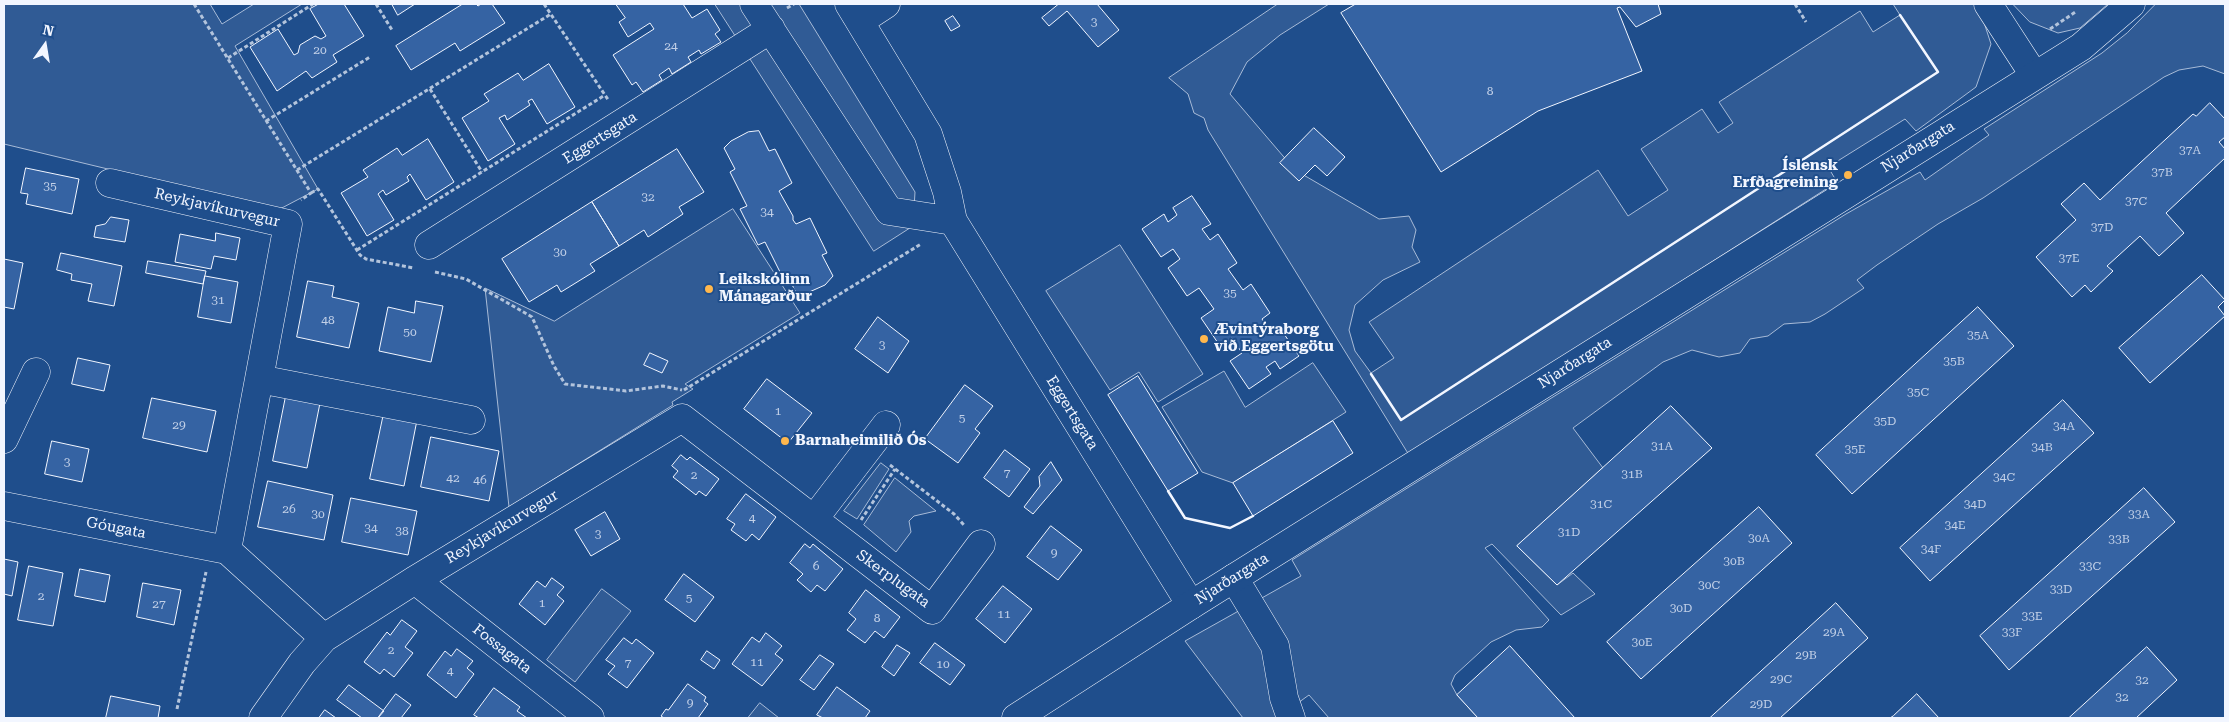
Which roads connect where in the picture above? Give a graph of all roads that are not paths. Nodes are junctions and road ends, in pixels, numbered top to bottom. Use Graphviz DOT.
graph roads {
  1 [pos="754,4"];
  2 [pos="886,4"];
  3 [pos="1988,4"];
  4 [pos="2131,4"];
  5 [pos="854,12"];
  6 [pos="771,30"];
  7 [pos="2034,74"];
  8 [pos="110,183"];
  9 [pos="953,220"];
  10 [pos="426,262"];
  11 [pos="36,372"];
  12 [pos="259,378"];
  13 [pos="682,418"];
  14 [pos="471,420"];
  15 [pos="886,425"];
  16 [pos="4,439"];
  17 [pos="4,506"];
  18 [pos="814,519"];
  19 [pos="981,544"];
  20 [pos="219,549"];
  21 [pos="1234,578"];
  22 [pos="415,580"];
  23 [pos="1191,605"];
  24 [pos="324,638"];
  25 [pos="263,718"];
  26 [pos="590,718"];
  27 [pos="1016,718"];
  28 [pos="1291,718"];
  1 -- 6 [label="street"];
  2 -- 5 [label="street"];
  3 -- 7 [label="street"];
  4 -- 7 [label="street, Njarðargata"];
  5 -- 9 [label="street, Eggertsgata"];
  6 -- 9 [label="street"];
  6 -- 10 [label="street, Eggertsgata"];
  7 -- 21 [label="street, Njarðargata"];
  8 -- 12 [label="street, Reykjavíkurvegur"];
  9 -- 23 [label="street, Eggertsgata"];
  11 -- 16 [label="street"];
  12 -- 14 [label="street"];
  12 -- 20 [label="street, Reykjavíkurvegur"];
  13 -- 18 [label="street, Skerplugata"];
  13 -- 22 [label="street, Reykjavíkurvegur"];
  15 -- 18 [label="street"];
  17 -- 20 [label="street, Góugata"];
  18 -- 19 [label="street, Skerplugata"];
  20 -- 24 [label="street"];
  21 -- 23 [label="street, Njarðargata"];
  21 -- 28 [label="street"];
  22 -- 24 [label="street, Reykjavíkurvegur"];
  22 -- 26 [label="street, Fossagata"];
  23 -- 27 [label="street, Njarðargata"];
  24 -- 25 [label="street, Reykjavíkurvegur"];
}
